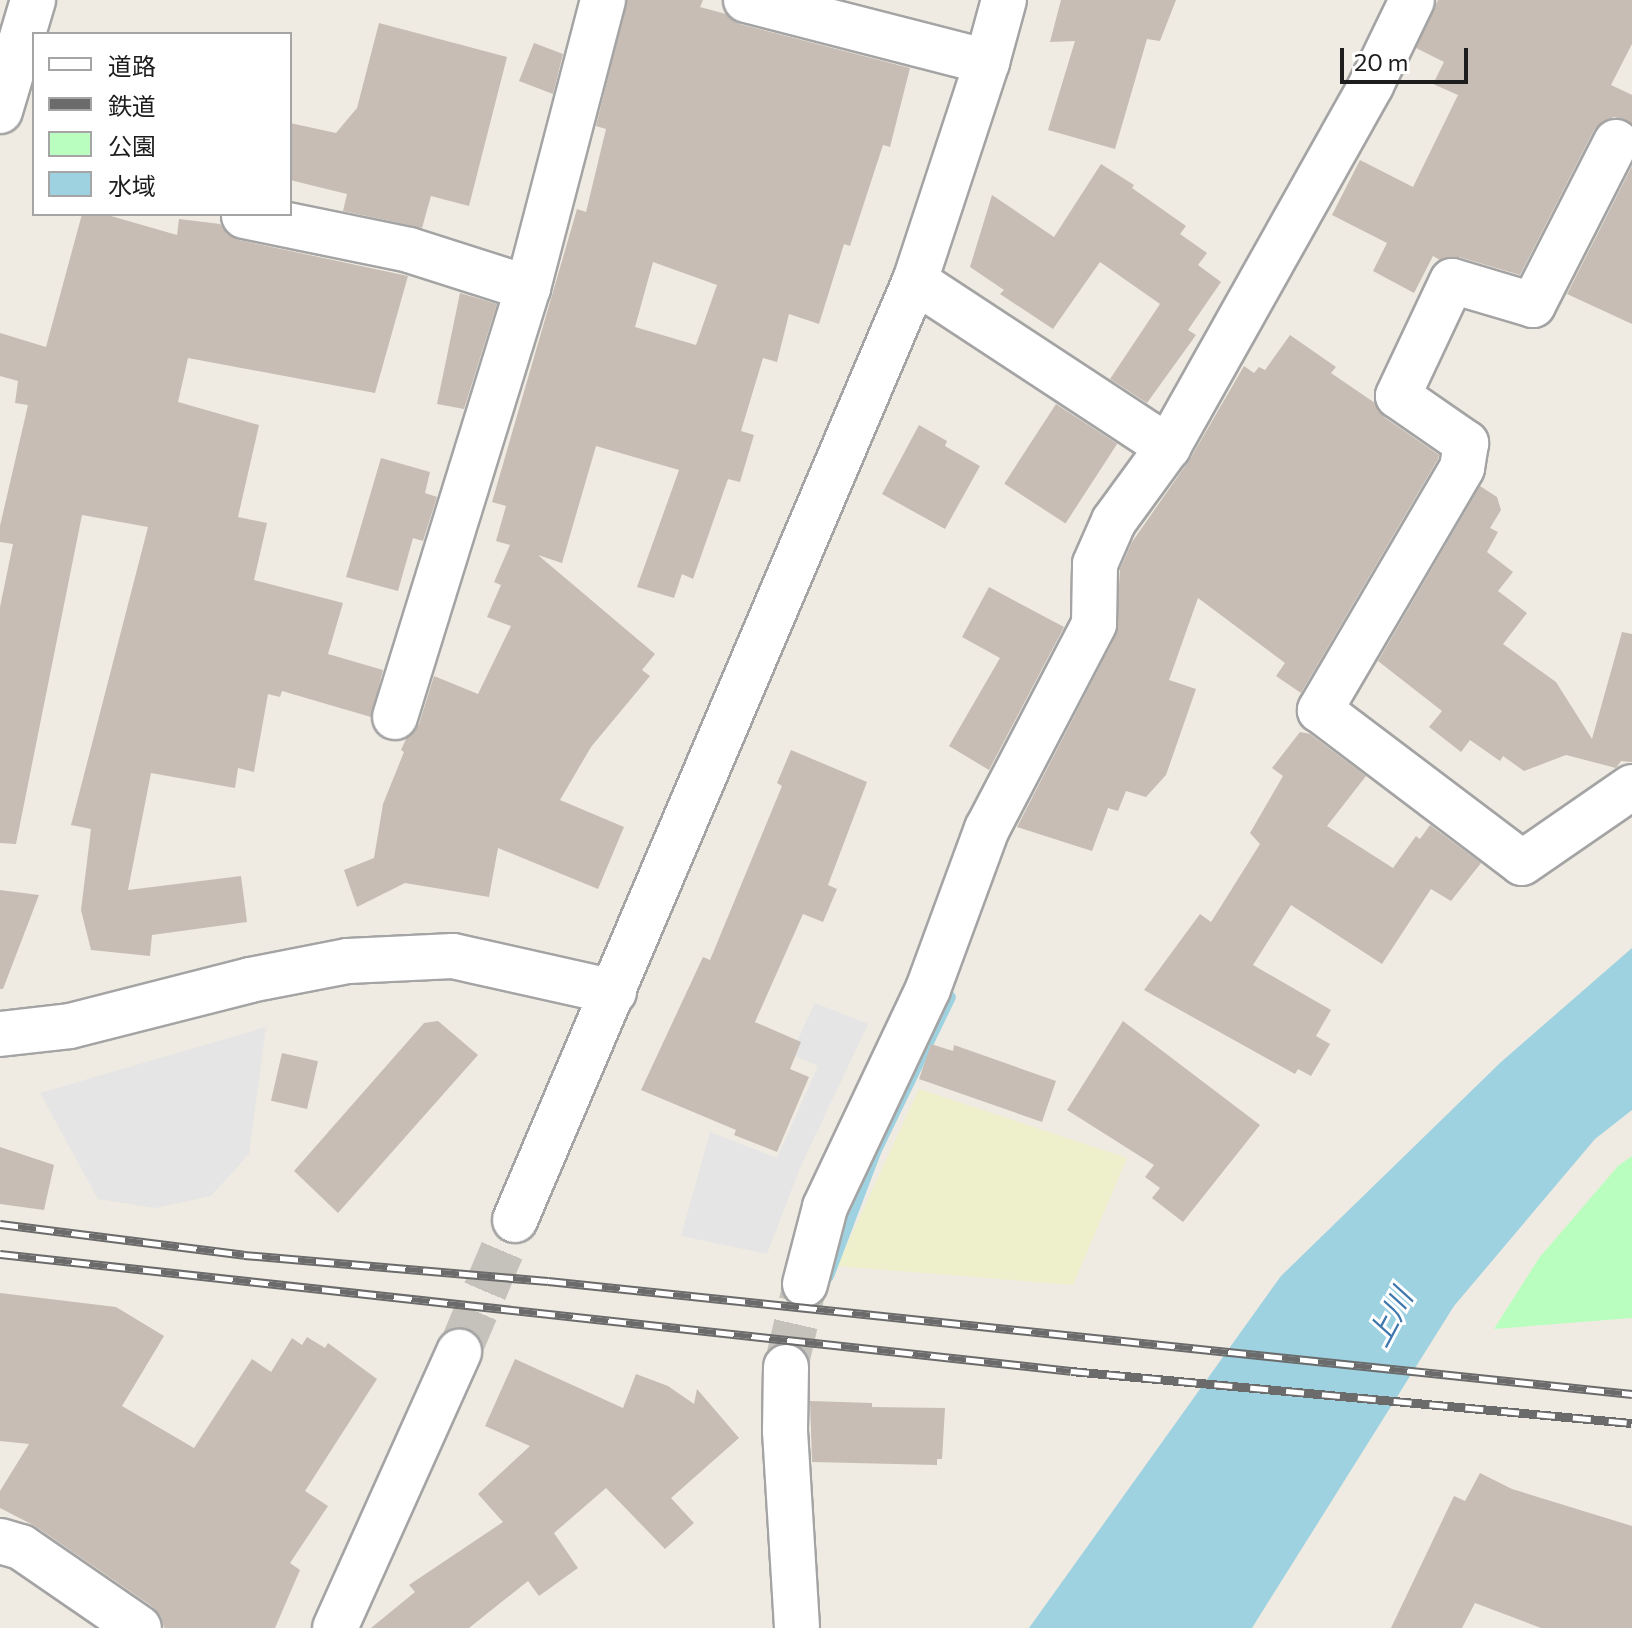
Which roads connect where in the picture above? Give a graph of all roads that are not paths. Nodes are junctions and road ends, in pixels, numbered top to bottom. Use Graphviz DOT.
graph roads {
  1 [pos="33,0"];
  2 [pos="603,0"];
  3 [pos="746,0"];
  4 [pos="1004,0"];
  5 [pos="1412,0"];
  6 [pos="987,62"];
  7 [pos="0,111"];
  8 [pos="1616,142"];
  9 [pos="244,216"];
  10 [pos="915,281"];
  11 [pos="528,288"];
  12 [pos="1168,447"];
  13 [pos="395,717"];
  14 [pos="1632,787"];
  15 [pos="614,992"];
  16 [pos="0,1034"];
  17 [pos="515,1220"];
  18 [pos="805,1284"];
  19 [pos="459,1352"];
  20 [pos="786,1367"];
  21 [pos="0,1541"];
  22 [pos="139,1628"];
  23 [pos="335,1628"];
  24 [pos="797,1628"];
  1 -- 7 [label="street"];
  2 -- 11 [label="street"];
  3 -- 6 [label="street"];
  4 -- 6 [label="street"];
  5 -- 12 [label="street"];
  6 -- 10 [label="street"];
  8 -- 14 [label="street"];
  9 -- 11 [label="street"];
  10 -- 12 [label="street"];
  10 -- 15 [label="street"];
  11 -- 13 [label="street"];
  12 -- 18 [label="street"];
  15 -- 16 [label="street"];
  15 -- 17 [label="street"];
  19 -- 23 [label="street"];
  20 -- 24 [label="street"];
  21 -- 22 [label="street"];
}
